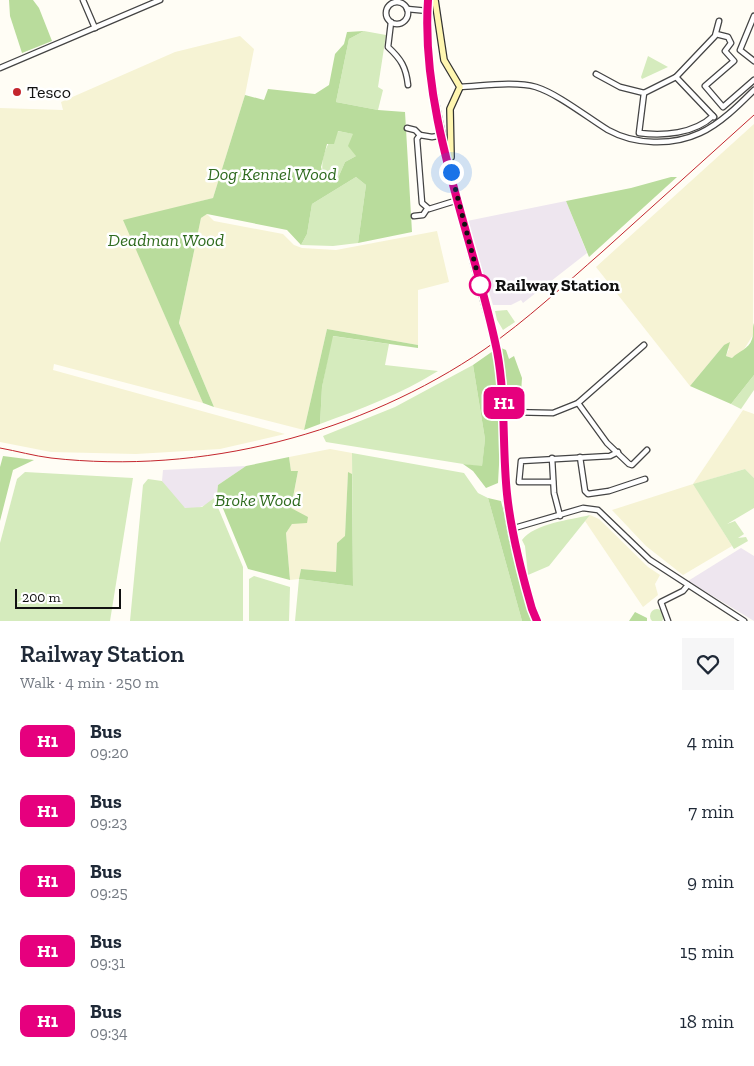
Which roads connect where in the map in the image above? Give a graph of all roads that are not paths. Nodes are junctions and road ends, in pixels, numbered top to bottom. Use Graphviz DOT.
graph roads {
  1 [pos="83,0"];
  2 [pos="160,0"];
  3 [pos="428,0"];
  4 [pos="435,0"];
  5 [pos="397,1"];
  6 [pos="407,9"];
  7 [pos="428,11"];
  8 [pos="754,16"];
  9 [pos="719,21"];
  10 [pos="391,22"];
  11 [pos="753,26"];
  12 [pos="94,28"];
  13 [pos="716,34"];
  14 [pos="741,51"];
  15 [pos="734,61"];
  16 [pos="754,61"];
  17 [pos="0,68"];
  18 [pos="596,74"];
  19 [pos="676,76"];
  20 [pos="754,80"];
  21 [pos="408,85"];
  22 [pos="460,87"];
  23 [pos="754,90"];
  24 [pos="644,93"];
  25 [pos="713,116"];
  26 [pos="718,121"];
  27 [pos="407,128"];
  28 [pos="420,135"];
  29 [pos="442,136"];
  30 [pos="451,172"];
  31 [pos="458,200"];
  32 [pos="427,209"];
  33 [pos="414,216"];
  34 [pos="644,345"];
  35 [pos="578,403"];
  36 [pos="504,412"];
  37 [pos="647,450"];
  38 [pos="618,452"];
  39 [pos="580,457"];
  40 [pos="552,458"];
  41 [pos="645,479"];
  42 [pos="553,482"];
  43 [pos="560,516"];
  44 [pos="512,529"];
  45 [pos="688,585"];
  46 [pos="736,619"];
  47 [pos="537,621"];
  48 [pos="668,621"];
  49 [pos="744,621"];
  1 -- 12 [label="street"];
  2 -- 12 [label="street"];
  3 -- 7 [label="main road"];
  4 -- 22 [label="main road"];
  5 -- 6 [label="street"];
  5 -- 10 [label="street"];
  6 -- 7 [label="street"];
  6 -- 10 [label="street"];
  7 -- 29 [label="main road"];
  8 -- 11 [label="street"];
  9 -- 13 [label="street"];
  10 -- 21 [label="street"];
  11 -- 14 [label="street"];
  12 -- 17 [label="street"];
  13 -- 15 [label="street"];
  13 -- 19 [label="street"];
  14 -- 15 [label="street"];
  14 -- 16 [label="street"];
  15 -- 20 [label="street"];
  18 -- 24 [label="street"];
  19 -- 24 [label="street"];
  19 -- 25 [label="street"];
  22 -- 26 [label="street"];
  22 -- 30 [label="main road"];
  23 -- 26 [label="street"];
  24 -- 25 [label="street"];
  25 -- 26 [label="street"];
  27 -- 28 [label="street"];
  28 -- 29 [label="street"];
  28 -- 32 [label="street"];
  29 -- 30 [label="main road"];
  30 -- 31 [label="main road"];
  31 -- 32 [label="street"];
  31 -- 36 [label="main road, bridge"];
  32 -- 33 [label="street"];
  34 -- 35 [label="street"];
  35 -- 36 [label="street"];
  35 -- 38 [label="street"];
  36 -- 44 [label="main road"];
  37 -- 38 [label="street"];
  38 -- 39 [label="street"];
  39 -- 40 [label="street"];
  39 -- 41 [label="street"];
  40 -- 42 [label="street"];
  40 -- 42 [label="street"];
  42 -- 43 [label="street"];
  43 -- 44 [label="street"];
  43 -- 45 [label="street"];
  44 -- 47 [label="main road"];
  45 -- 46 [label="street"];
  45 -- 48 [label="street"];
  46 -- 49 [label="street"];
}
